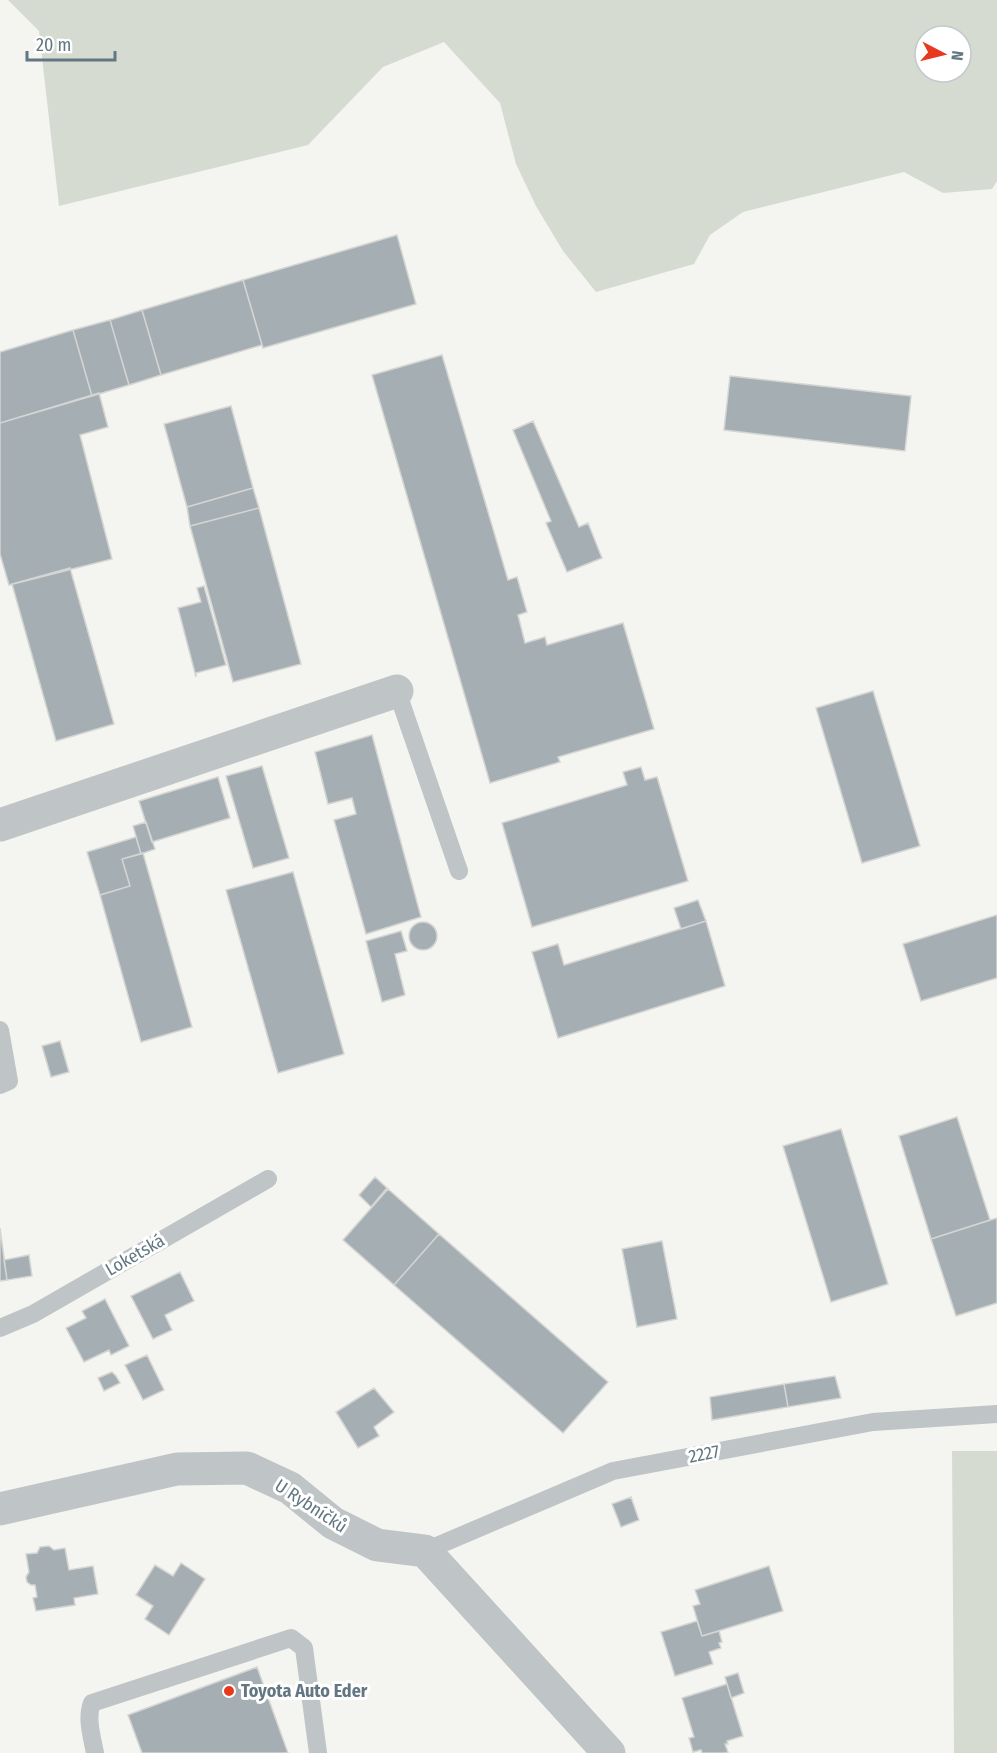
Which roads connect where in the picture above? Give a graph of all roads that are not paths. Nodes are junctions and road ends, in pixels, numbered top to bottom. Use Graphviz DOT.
graph roads {
  1 [pos="398,691"];
  2 [pos="0,825"];
  3 [pos="459,871"];
  4 [pos="0,1030"];
  5 [pos="0,1085"];
  6 [pos="268,1179"];
  7 [pos="0,1328"];
  8 [pos="997,1414"];
  9 [pos="0,1509"];
  10 [pos="425,1551"];
  11 [pos="95,1753"];
  12 [pos="318,1753"];
  13 [pos="609,1753"];
  1 -- 2 [label="street"];
  1 -- 3 [label="lane"];
  4 -- 5 [label="lane"];
  6 -- 7 [label="lane, Loketská"];
  8 -- 10 [label="lane, 2227"];
  9 -- 10 [label="street, U Rybníčků"];
  10 -- 13 [label="street"];
  11 -- 12 [label="lane"];
}
